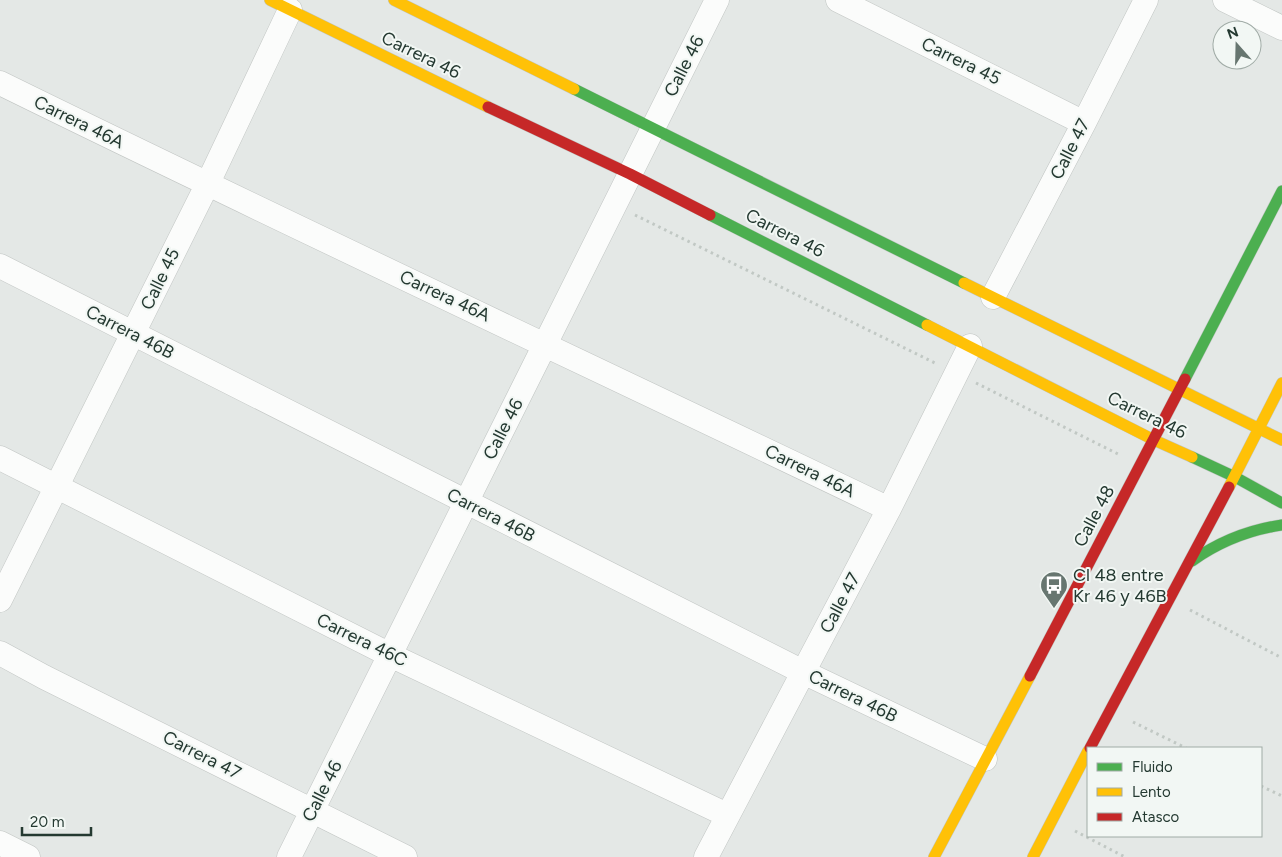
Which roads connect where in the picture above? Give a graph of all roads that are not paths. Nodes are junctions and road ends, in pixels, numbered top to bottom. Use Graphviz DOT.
graph roads {
  1 [pos="394,0"];
  2 [pos="717,0"];
  3 [pos="838,0"];
  4 [pos="1146,0"];
  5 [pos="1225,0"];
  6 [pos="280,5"];
  7 [pos="1282,28"];
  8 [pos="0,83"];
  9 [pos="1084,122"];
  10 [pos="652,128"];
  11 [pos="630,174"];
  12 [pos="207,185"];
  13 [pos="1282,191"];
  14 [pos="0,266"];
  15 [pos="993,298"];
  16 [pos="133,334"];
  17 [pos="545,344"];
  18 [pos="970,346"];
  19 [pos="1282,383"];
  20 [pos="1180,390"];
  21 [pos="1258,428"];
  22 [pos="1154,440"];
  23 [pos="1282,440"];
  24 [pos="0,458"];
  25 [pos="1235,477"];
  26 [pos="56,486"];
  27 [pos="466,503"];
  28 [pos="1282,503"];
  29 [pos="890,509"];
  30 [pos="1282,525"];
  31 [pos="1190,562"];
  32 [pos="0,600"];
  33 [pos="0,653"];
  34 [pos="390,655"];
  35 [pos="803,672"];
  36 [pos="1091,747"];
  37 [pos="1087,754"];
  38 [pos="985,759"];
  39 [pos="312,811"];
  40 [pos="728,815"];
  41 [pos="0,843"];
  42 [pos="28,857"];
  43 [pos="289,857"];
  44 [pos="405,857"];
  45 [pos="706,857"];
  46 [pos="934,857"];
  47 [pos="1033,857"];
  1 -- 10 [label="main road, Carrera 46"];
  2 -- 10 [label="street, Calle 46"];
  3 -- 9 [label="street, Carrera 45"];
  4 -- 9 [label="street, Calle 47"];
  5 -- 7 [label="street"];
  6 -- 11 [label="main road, Carrera 46"];
  6 -- 12 [label="street, Calle 45"];
  8 -- 12 [label="street, Carrera 46A"];
  9 -- 15 [label="street, Calle 47"];
  10 -- 11 [label="street, Calle 46"];
  10 -- 15 [label="main road, Carrera 46"];
  11 -- 17 [label="street, Calle 46"];
  11 -- 18 [label="main road, Carrera 46"];
  12 -- 16 [label="street, Calle 45"];
  12 -- 17 [label="street, Carrera 46A"];
  13 -- 20 [label="main road, Calle 48"];
  14 -- 16 [label="street, Carrera 46B"];
  15 -- 20 [label="main road, Carrera 46"];
  16 -- 26 [label="street, Calle 45"];
  16 -- 27 [label="street, Carrera 46B"];
  17 -- 27 [label="street, Calle 46"];
  17 -- 29 [label="street, Carrera 46A"];
  18 -- 22 [label="main road, Carrera 46"];
  18 -- 29 [label="street, Calle 47"];
  19 -- 21 [label="main road"];
  20 -- 21 [label="main road, Carrera 46"];
  20 -- 22 [label="main road, Calle 48"];
  21 -- 23 [label="main road, Carrera 46"];
  21 -- 25 [label="main road"];
  22 -- 25 [label="main road, Carrera 46"];
  22 -- 38 [label="main road, Calle 48"];
  24 -- 26 [label="street, Carrera 46C"];
  25 -- 28 [label="main road, Carrera 46"];
  25 -- 31 [label="main road"];
  26 -- 32 [label="street, Calle 45"];
  26 -- 34 [label="street, Carrera 46C"];
  27 -- 34 [label="street, Calle 46"];
  27 -- 35 [label="street, Carrera 46B"];
  29 -- 35 [label="street, Calle 47"];
  30 -- 31 [label="main road"];
  31 -- 36 [label="main road"];
  33 -- 39 [label="street, Carrera 47"];
  34 -- 39 [label="street, Calle 46"];
  34 -- 40 [label="street, Carrera 46C"];
  35 -- 38 [label="street, Carrera 46B"];
  35 -- 40 [label="street, Calle 47"];
  37 -- 47 [label="main road"];
  38 -- 46 [label="main road, Calle 48"];
  39 -- 43 [label="street, Calle 46"];
  39 -- 44 [label="street, Carrera 47"];
  40 -- 45 [label="street, Calle 47"];
  41 -- 42 [label="street"];
}
